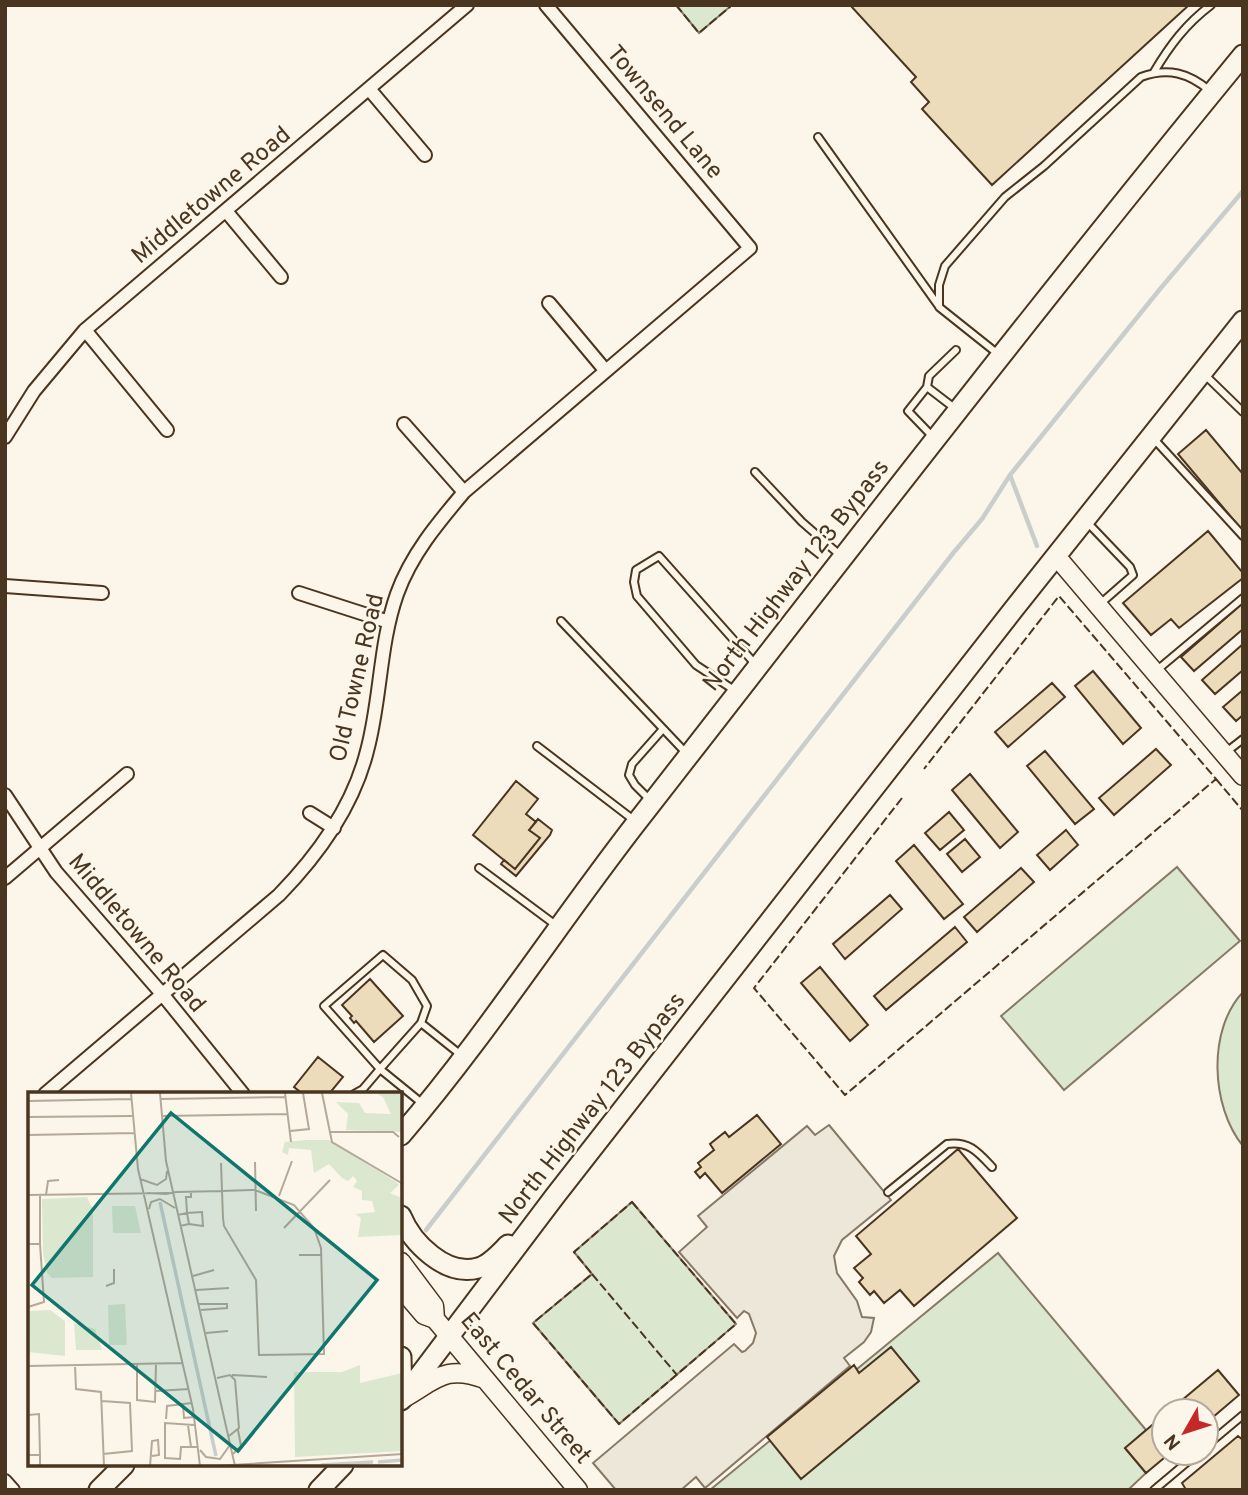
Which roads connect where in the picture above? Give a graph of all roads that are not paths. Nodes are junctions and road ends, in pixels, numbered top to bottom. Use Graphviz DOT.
graph roads {
  1 [pos="467,5"];
  2 [pos="546,5"];
  3 [pos="1211,5"];
  4 [pos="1239,61"];
  5 [pos="1154,72"];
  6 [pos="370,90"];
  7 [pos="1212,92"];
  8 [pos="818,137"];
  9 [pos="425,155"];
  10 [pos="226,211"];
  11 [pos="750,248"];
  12 [pos="281,277"];
  13 [pos="549,303"];
  14 [pos="939,307"];
  15 [pos="1243,321"];
  16 [pos="85,330"];
  17 [pos="956,350"];
  18 [pos="1000,355"];
  19 [pos="605,370"];
  20 [pos="1201,372"];
  21 [pos="927,387"];
  22 [pos="1241,406"];
  23 [pos="957,410"];
  24 [pos="404,424"];
  25 [pos="167,430"];
  26 [pos="1151,435"];
  27 [pos="5,437"];
  28 [pos="935,438"];
  29 [pos="755,472"];
  30 [pos="464,492"];
  31 [pos="1084,520"];
  32 [pos="1243,536"];
  33 [pos="1056,556"];
  34 [pos="842,557"];
  35 [pos="5,586"];
  36 [pos="102,593"];
  37 [pos="299,593"];
  38 [pos="1243,598"];
  39 [pos="1098,605"];
  40 [pos="561,621"];
  41 [pos="389,622"];
  42 [pos="758,666"];
  43 [pos="1154,672"];
  44 [pos="737,693"];
  45 [pos="663,729"];
  46 [pos="1243,738"];
  47 [pos="537,746"];
  48 [pos="1224,754"];
  49 [pos="689,755"];
  50 [pos="127,774"];
  51 [pos="1243,776"];
  52 [pos="5,794"];
  53 [pos="652,802"];
  54 [pos="310,813"];
  55 [pos="637,822"];
  56 [pos="334,828"];
  57 [pos="39,850"];
  58 [pos="479,868"];
  59 [pos="5,878"];
  60 [pos="559,927"];
  61 [pos="163,996"];
  62 [pos="421,1023"];
  63 [pos="463,1056"];
  64 [pos="380,1069"];
  65 [pos="47,1092"];
  66 [pos="241,1092"];
  67 [pos="358,1092"];
  68 [pos="425,1105"];
  69 [pos="405,1131"];
  70 [pos="992,1167"];
  71 [pos="888,1192"];
  72 [pos="555,1196"];
  73 [pos="402,1219"];
  74 [pos="402,1263"];
  75 [pos="402,1289"];
  76 [pos="435,1319"];
  77 [pos="449,1337"];
  78 [pos="485,1379"];
  79 [pos="402,1399"];
  80 [pos="1243,1415"];
  81 [pos="1220,1434"];
  82 [pos="122,1467"];
  83 [pos="341,1467"];
  84 [pos="1181,1467"];
  85 [pos="5,1481"];
  86 [pos="13,1490"];
  87 [pos="99,1490"];
  88 [pos="319,1490"];
  89 [pos="578,1490"];
  90 [pos="1154,1490"];
  1 -- 6 [label="street, Middletowne Road"];
  2 -- 11 [label="street, Townsend Lane"];
  3 -- 5 [label="lane"];
  4 -- 7 [label="main road, North Highway 123 Bypass"];
  5 -- 7 [label="lane"];
  5 -- 14 [label="lane"];
  6 -- 9 [label="street"];
  6 -- 10 [label="street, Middletowne Road"];
  7 -- 18 [label="main road, North Highway 123 Bypass"];
  8 -- 14 [label="lane"];
  10 -- 12 [label="street"];
  10 -- 16 [label="street, Middletowne Road"];
  11 -- 19 [label="street, Old Towne Road"];
  13 -- 19 [label="street"];
  14 -- 18 [label="lane"];
  15 -- 20 [label="main road, North Highway 123 Bypass"];
  16 -- 25 [label="street"];
  16 -- 27 [label="street, Middletowne Road"];
  17 -- 21 [label="lane"];
  18 -- 23 [label="main road, North Highway 123 Bypass"];
  19 -- 30 [label="street, Old Towne Road"];
  20 -- 22 [label="lane"];
  20 -- 26 [label="main road, North Highway 123 Bypass"];
  21 -- 23 [label="lane"];
  21 -- 28 [label="lane"];
  23 -- 28 [label="main road, North Highway 123 Bypass"];
  24 -- 30 [label="street"];
  26 -- 31 [label="main road, North Highway 123 Bypass"];
  26 -- 32 [label="lane"];
  28 -- 34 [label="main road, North Highway 123 Bypass"];
  29 -- 34 [label="lane"];
  30 -- 41 [label="street, Old Towne Road"];
  31 -- 33 [label="main road, North Highway 123 Bypass"];
  31 -- 39 [label="lane"];
  33 -- 39 [label="street"];
  33 -- 72 [label="main road, North Highway 123 Bypass"];
  34 -- 42 [label="main road, North Highway 123 Bypass"];
  35 -- 36 [label="street"];
  37 -- 41 [label="street"];
  38 -- 43 [label="lane"];
  39 -- 43 [label="street"];
  40 -- 45 [label="lane"];
  41 -- 56 [label="street, Old Towne Road"];
  42 -- 44 [label="main road, North Highway 123 Bypass"];
  42 -- 44 [label="lane"];
  43 -- 48 [label="street"];
  44 -- 49 [label="main road, North Highway 123 Bypass"];
  45 -- 49 [label="lane"];
  45 -- 53 [label="lane"];
  46 -- 48 [label="lane"];
  47 -- 55 [label="lane"];
  48 -- 51 [label="street"];
  49 -- 53 [label="main road, North Highway 123 Bypass"];
  50 -- 57 [label="street"];
  52 -- 57 [label="street, Middletowne Road"];
  53 -- 55 [label="main road, North Highway 123 Bypass"];
  54 -- 56 [label="street"];
  55 -- 60 [label="main road, North Highway 123 Bypass"];
  56 -- 61 [label="street, Old Towne Road"];
  57 -- 59 [label="street"];
  57 -- 61 [label="street, Middletowne Road"];
  58 -- 60 [label="lane"];
  60 -- 63 [label="main road, North Highway 123 Bypass"];
  61 -- 65 [label="street, Old Towne Road"];
  61 -- 66 [label="street, Middletowne Road"];
  62 -- 63 [label="lane"];
  62 -- 64 [label="lane"];
  62 -- 64 [label="lane"];
  63 -- 68 [label="main road, North Highway 123 Bypass"];
  64 -- 67 [label="lane"];
  64 -- 68 [label="lane"];
  68 -- 69 [label="main road, North Highway 123 Bypass"];
  70 -- 71 [label="lane"];
  72 -- 73 [label="main road"];
  72 -- 77 [label="main road, North Highway 123 Bypass"];
  74 -- 76 [label="street, East Cedar Street"];
  75 -- 76 [label="street, East Cedar Street"];
  76 -- 77 [label="street, East Cedar Street"];
  77 -- 78 [label="street, East Cedar Street"];
  77 -- 79 [label="main road, North Highway 123 Bypass"];
  78 -- 79 [label="street"];
  78 -- 89 [label="street, East Cedar Street"];
  80 -- 81 [label="lane"];
  82 -- 87 [label="main road"];
  83 -- 88 [label="main road"];
  84 -- 90 [label="lane"];
  85 -- 86 [label="street"];
}
